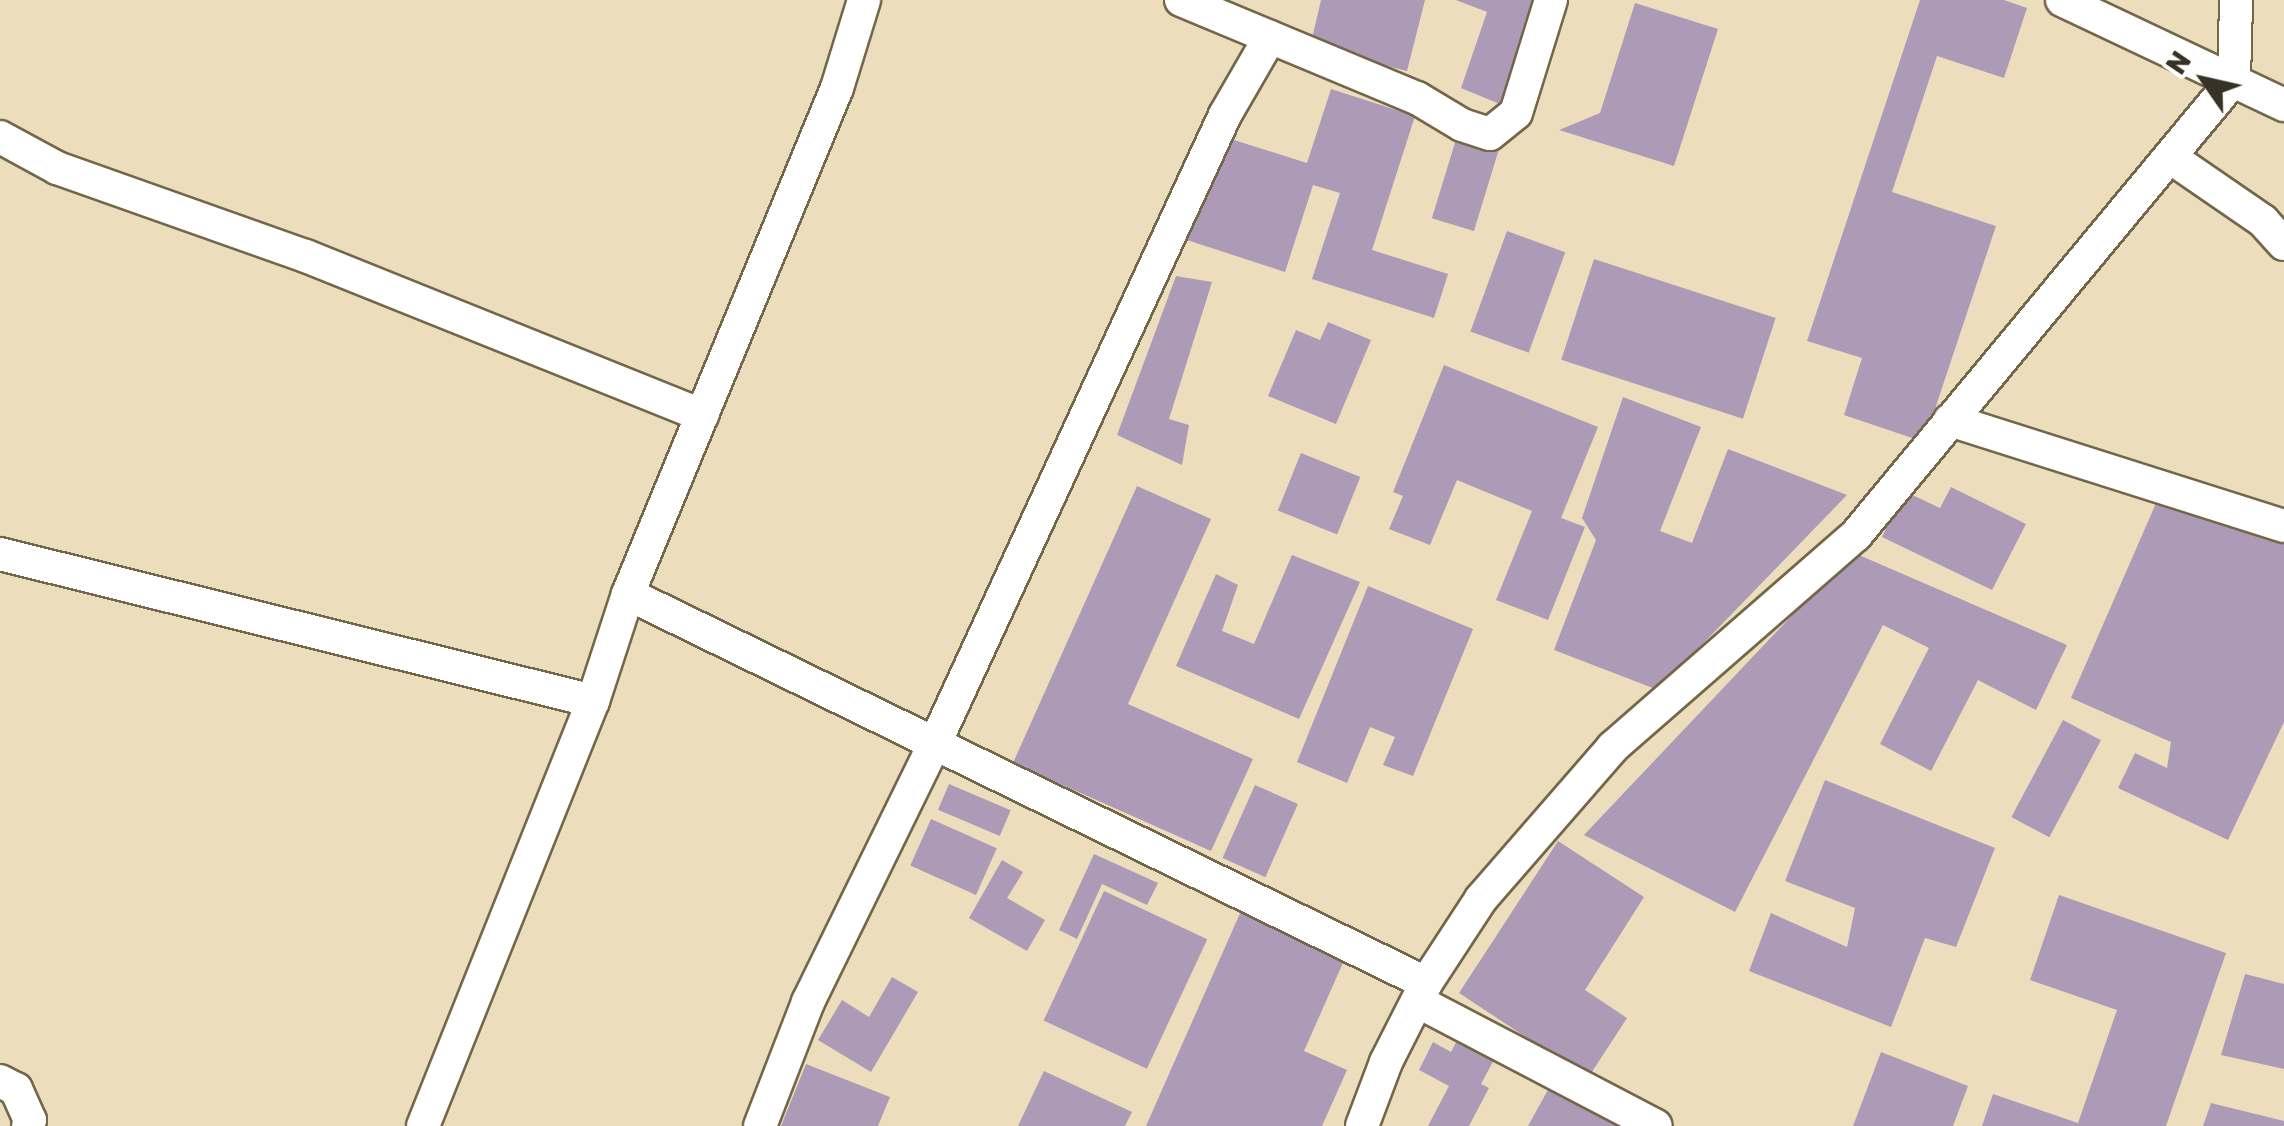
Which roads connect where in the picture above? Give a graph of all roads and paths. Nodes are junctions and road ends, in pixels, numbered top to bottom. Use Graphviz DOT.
graph roads {
  1 [pos="864,0"];
  2 [pos="1181,0"];
  3 [pos="1550,0"];
  4 [pos="2062,0"];
  5 [pos="2236,0"];
  6 [pos="1257,21"];
  7 [pos="2234,79"];
  8 [pos="2284,105"];
  9 [pos="0,137"];
  10 [pos="2170,157"];
  11 [pos="2284,244"];
  12 [pos="702,414"];
  13 [pos="1950,420"];
  14 [pos="2284,526"];
  15 [pos="0,554"];
  16 [pos="628,594"];
  17 [pos="593,701"];
  18 [pos="936,741"];
  19 [pos="1422,992"];
  20 [pos="0,1082"];
  21 [pos="28,1126"];
  22 [pos="423,1126"];
  23 [pos="760,1126"];
  24 [pos="1362,1126"];
  25 [pos="1656,1126"];
  1 -- 12 [label="street"];
  2 -- 6 [label="street"];
  3 -- 6 [label="street"];
  4 -- 7 [label="street"];
  5 -- 7 [label="street"];
  6 -- 18 [label="street"];
  7 -- 8 [label="street"];
  7 -- 10 [label="street"];
  9 -- 12 [label="street"];
  10 -- 11 [label="street"];
  10 -- 13 [label="street"];
  12 -- 16 [label="street"];
  13 -- 14 [label="street"];
  13 -- 19 [label="street"];
  15 -- 17 [label="street"];
  16 -- 17 [label="street"];
  16 -- 18 [label="street"];
  17 -- 22 [label="street"];
  18 -- 19 [label="street"];
  18 -- 23 [label="street"];
  19 -- 24 [label="street"];
  19 -- 25 [label="street"];
  20 -- 21 [label="street"];
}
